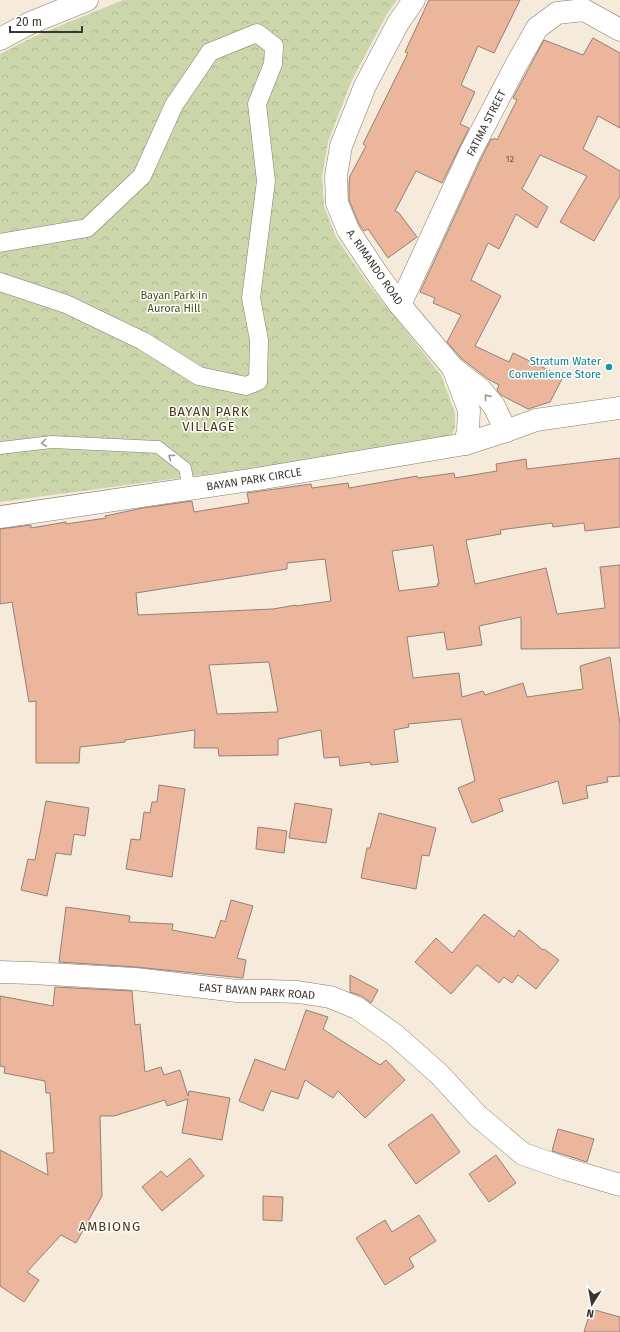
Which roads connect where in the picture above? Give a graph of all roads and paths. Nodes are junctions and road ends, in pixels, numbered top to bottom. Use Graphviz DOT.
graph roads {
  1 [pos="87,0"];
  2 [pos="414,0"];
  3 [pos="620,30"];
  4 [pos="0,39"];
  5 [pos="0,243"];
  6 [pos="0,282"];
  7 [pos="400,305"];
  8 [pos="453,368"];
  9 [pos="620,408"];
  10 [pos="506,431"];
  11 [pos="465,444"];
  12 [pos="0,448"];
  13 [pos="189,489"];
  14 [pos="0,517"];
  15 [pos="0,972"];
  16 [pos="620,1185"];
  1 -- 4 [label="street"];
  2 -- 7 [label="street, A. RIMANDO ROAD"];
  3 -- 7 [label="street, FATIMA STREET"];
  5 -- 6 [label="street"];
  7 -- 8 [label="street, A. RIMANDO ROAD"];
  10 -- 8 [label="street, A. RIMANDO ROAD, one-way"];
  8 -- 11 [label="street, A. RIMANDO ROAD"];
  9 -- 10 [label="street, BAYAN PARK CIRCLE"];
  10 -- 11 [label="street, BAYAN PARK CIRCLE"];
  11 -- 13 [label="street, BAYAN PARK CIRCLE"];
  13 -- 12 [label="lane, one-way"];
  13 -- 14 [label="street, BAYAN PARK CIRCLE"];
  15 -- 16 [label="street, EAST BAYAN PARK ROAD"];
}
